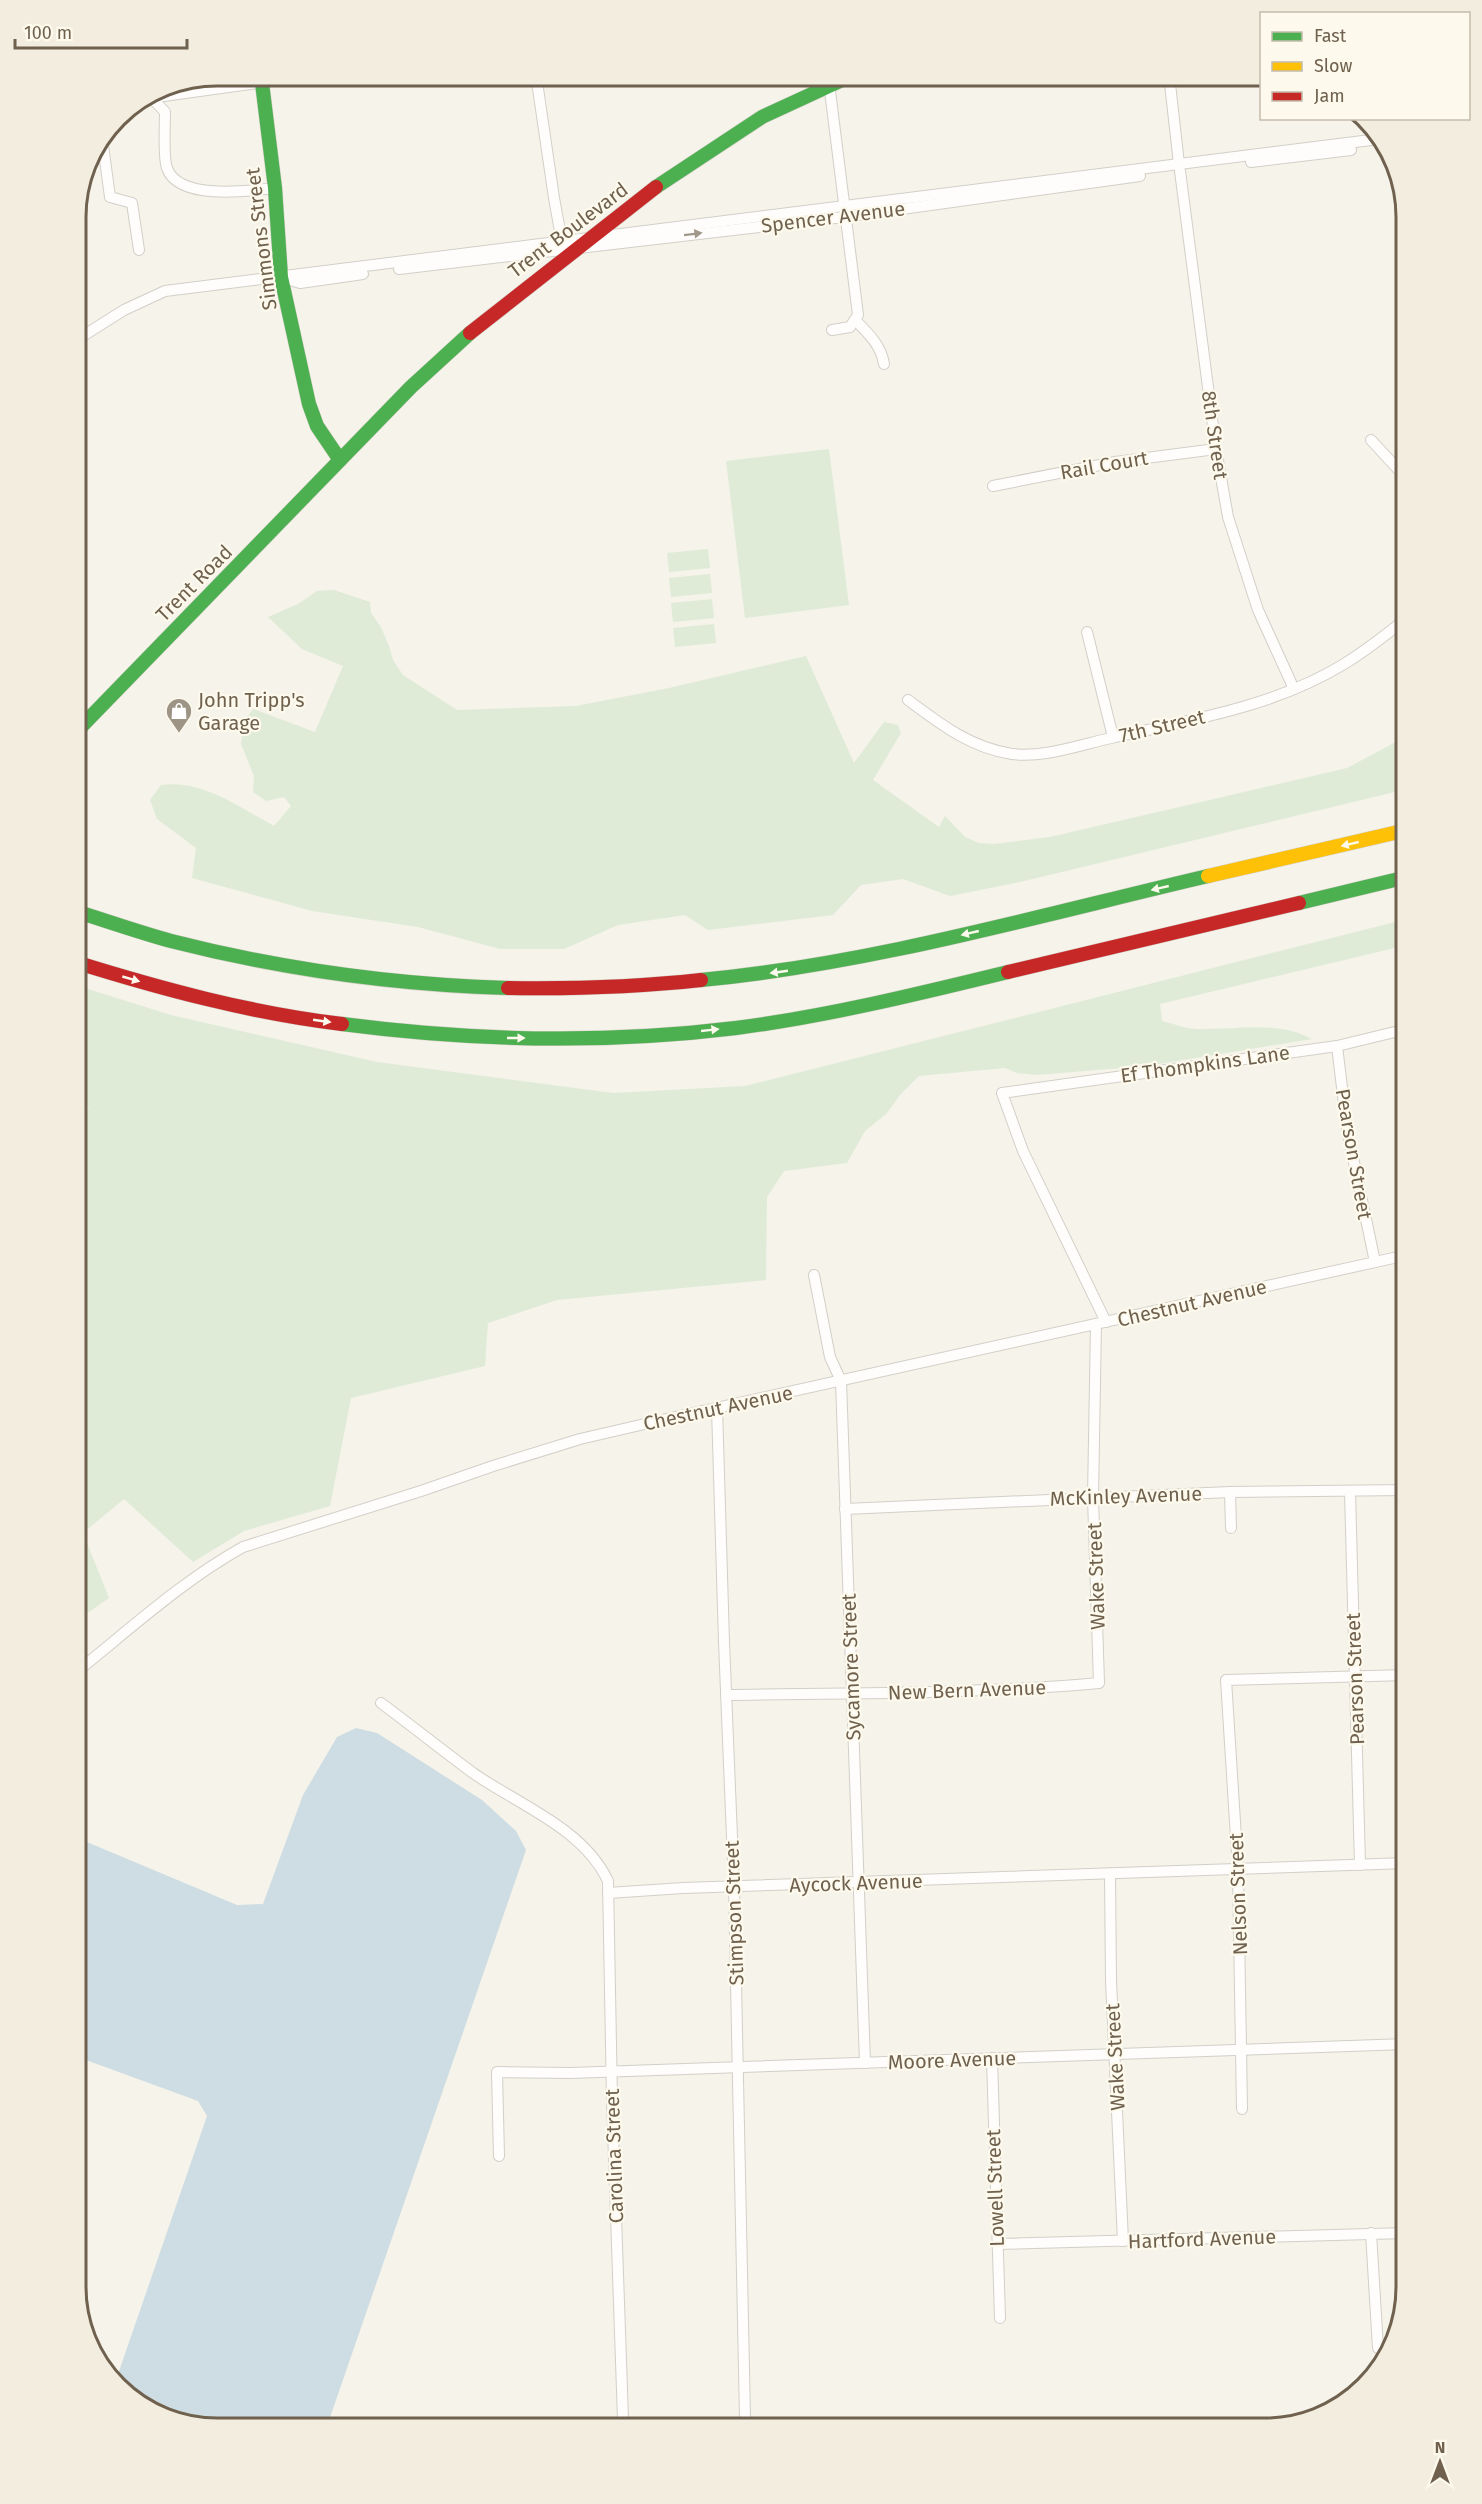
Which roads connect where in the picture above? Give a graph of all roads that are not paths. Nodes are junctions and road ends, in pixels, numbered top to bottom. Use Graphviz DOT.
graph roads {
  1 [pos="218,86"];
  2 [pos="262,86"];
  3 [pos="538,86"];
  4 [pos="818,86"];
  5 [pos="830,86"];
  6 [pos="1170,86"];
  7 [pos="165,96"];
  8 [pos="152,103"];
  9 [pos="1371,140"];
  10 [pos="1375,146"];
  11 [pos="104,150"];
  12 [pos="1180,167"];
  13 [pos="275,188"];
  14 [pos="844,211"];
  15 [pos="590,237"];
  16 [pos="562,242"];
  17 [pos="577,247"];
  18 [pos="138,250"];
  19 [pos="281,277"];
  20 [pos="855,320"];
  21 [pos="832,330"];
  22 [pos="86,334"];
  23 [pos="884,364"];
  24 [pos="1371,440"];
  25 [pos="1216,449"];
  26 [pos="339,460"];
  27 [pos="1396,467"];
  28 [pos="993,486"];
  29 [pos="1396,627"];
  30 [pos="1087,632"];
  31 [pos="1294,689"];
  32 [pos="908,700"];
  33 [pos="86,721"];
  34 [pos="1113,737"];
  35 [pos="1396,833"];
  36 [pos="1396,880"];
  37 [pos="86,914"];
  38 [pos="86,965"];
  39 [pos="1396,1032"];
  40 [pos="1337,1046"];
  41 [pos="1002,1093"];
  42 [pos="1396,1257"];
  43 [pos="1375,1262"];
  44 [pos="814,1275"];
  45 [pos="1101,1323"];
  46 [pos="841,1381"];
  47 [pos="717,1408"];
  48 [pos="1396,1490"];
  49 [pos="1230,1492"];
  50 [pos="1350,1492"];
  51 [pos="1093,1497"];
  52 [pos="845,1509"];
  53 [pos="1231,1528"];
  54 [pos="86,1664"];
  55 [pos="1396,1675"];
  56 [pos="1354,1677"];
  57 [pos="1099,1683"];
  58 [pos="726,1695"];
  59 [pos="852,1695"];
  60 [pos="381,1704"];
  61 [pos="1396,1863"];
  62 [pos="1360,1865"];
  63 [pos="1238,1869"];
  64 [pos="1110,1874"];
  65 [pos="859,1882"];
  66 [pos="734,1886"];
  67 [pos="608,1893"];
  68 [pos="1396,2044"];
  69 [pos="1239,2050"];
  70 [pos="1114,2054"];
  71 [pos="992,2058"];
  72 [pos="866,2063"];
  73 [pos="739,2067"];
  74 [pos="611,2070"];
  75 [pos="1242,2109"];
  76 [pos="499,2156"];
  77 [pos="1396,2233"];
  78 [pos="1371,2234"];
  79 [pos="1123,2241"];
  80 [pos="997,2244"];
  81 [pos="1000,2318"];
  82 [pos="1378,2348"];
  83 [pos="623,2418"];
  84 [pos="745,2418"];
  1 -- 7 [label="street"];
  2 -- 13 [label="main road, Simmons Street"];
  3 -- 16 [label="street"];
  4 -- 15 [label="main road, Trent Boulevard"];
  5 -- 14 [label="street"];
  6 -- 12 [label="street, 8th Street"];
  8 -- 13 [label="street"];
  9 -- 12 [label="street, Spencer Avenue"];
  10 -- 12 [label="street, Spencer Avenue"];
  11 -- 18 [label="street"];
  12 -- 14 [label="street, Spencer Avenue"];
  12 -- 25 [label="street, 8th Street"];
  13 -- 19 [label="main road, Simmons Street"];
  14 -- 15 [label="street, Spencer Avenue"];
  17 -- 14 [label="street, Spencer Avenue, one-way"];
  14 -- 20 [label="street"];
  15 -- 16 [label="street, Spencer Avenue"];
  15 -- 17 [label="main road, Trent Boulevard"];
  16 -- 19 [label="street, Spencer Avenue"];
  17 -- 19 [label="street, Spencer Avenue"];
  17 -- 26 [label="main road, Trent Boulevard"];
  19 -- 22 [label="street, Spencer Avenue"];
  19 -- 26 [label="main road, Simmons Street"];
  20 -- 21 [label="street"];
  20 -- 23 [label="street"];
  24 -- 27 [label="street"];
  25 -- 28 [label="street, Rail Court"];
  25 -- 31 [label="street, 8th Street"];
  26 -- 33 [label="main road, Trent Road"];
  29 -- 31 [label="street, 7th Street"];
  30 -- 34 [label="street"];
  31 -- 34 [label="street, 7th Street"];
  32 -- 34 [label="street, 7th Street"];
  35 -- 37 [label="main road, one-way"];
  38 -- 36 [label="main road, one-way"];
  39 -- 40 [label="street, Ef Thompkins Lane"];
  40 -- 41 [label="street, Ef Thompkins Lane"];
  40 -- 43 [label="street, Pearson Street"];
  41 -- 45 [label="street, Wake Street"];
  42 -- 43 [label="street, Chestnut Avenue"];
  43 -- 45 [label="street, Chestnut Avenue"];
  44 -- 46 [label="street, Sycamore Street"];
  45 -- 46 [label="street, Chestnut Avenue"];
  45 -- 51 [label="street, Wake Street"];
  46 -- 47 [label="street, Chestnut Avenue"];
  46 -- 52 [label="street, Sycamore Street"];
  47 -- 54 [label="street, Chestnut Avenue"];
  47 -- 58 [label="street, Stimpson Street"];
  48 -- 50 [label="street, McKinley Avenue"];
  49 -- 50 [label="street, McKinley Avenue"];
  49 -- 51 [label="street, McKinley Avenue"];
  49 -- 53 [label="street"];
  50 -- 56 [label="street, Pearson Street"];
  51 -- 52 [label="street, McKinley Avenue"];
  51 -- 57 [label="street, Wake Street"];
  52 -- 59 [label="street, Sycamore Street"];
  55 -- 56 [label="street"];
  56 -- 62 [label="street, Pearson Street"];
  56 -- 63 [label="street, Nelson Street"];
  57 -- 59 [label="street, New Bern Avenue"];
  58 -- 59 [label="street, New Bern Avenue"];
  58 -- 66 [label="street, Stimpson Street"];
  59 -- 65 [label="street, Sycamore Street"];
  60 -- 67 [label="street"];
  61 -- 62 [label="street, Aycock Avenue"];
  62 -- 63 [label="street, Aycock Avenue"];
  63 -- 64 [label="street, Aycock Avenue"];
  63 -- 69 [label="street, Nelson Street"];
  64 -- 65 [label="street, Aycock Avenue"];
  64 -- 70 [label="street, Wake Street"];
  65 -- 66 [label="street, Aycock Avenue"];
  65 -- 72 [label="street, Sycamore Street"];
  66 -- 67 [label="street, Aycock Avenue"];
  66 -- 73 [label="street, Stimpson Street"];
  67 -- 74 [label="street, Carolina Street"];
  68 -- 69 [label="street, Moore Avenue"];
  69 -- 70 [label="street, Moore Avenue"];
  69 -- 75 [label="street, Nelson Street"];
  70 -- 71 [label="street, Moore Avenue"];
  70 -- 79 [label="street, Wake Street"];
  71 -- 72 [label="street, Moore Avenue"];
  71 -- 80 [label="street, Lowell Street"];
  72 -- 73 [label="street, Moore Avenue"];
  73 -- 74 [label="street, Moore Avenue"];
  73 -- 84 [label="street, Stimpson Street"];
  74 -- 76 [label="street, Moore Avenue"];
  74 -- 83 [label="street, Carolina Street"];
  77 -- 78 [label="street, Hartford Avenue"];
  78 -- 79 [label="street, Hartford Avenue"];
  78 -- 82 [label="street"];
  79 -- 80 [label="street, Hartford Avenue"];
  80 -- 81 [label="street, Lowell Street"];
}
